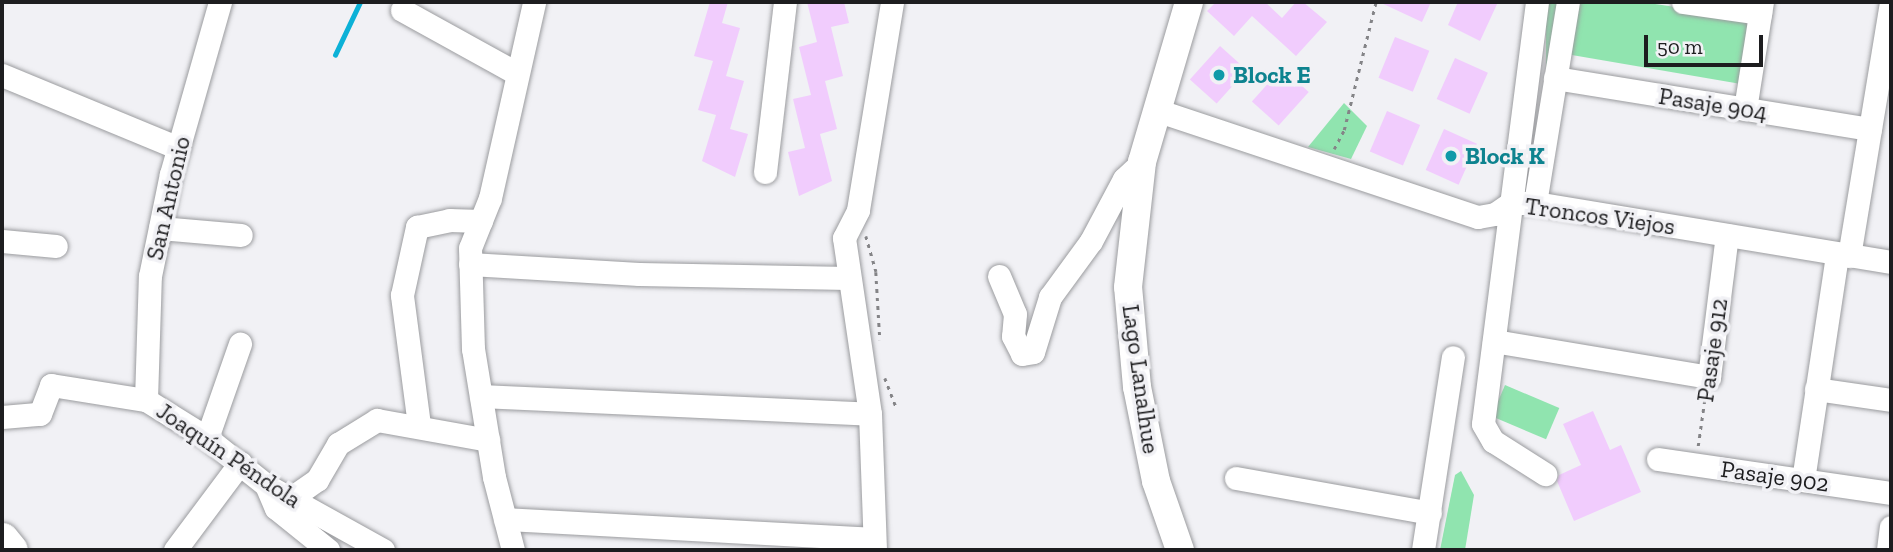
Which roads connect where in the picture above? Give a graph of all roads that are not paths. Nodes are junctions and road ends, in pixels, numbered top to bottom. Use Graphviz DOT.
graph roads {
  1 [pos="220,2"];
  2 [pos="534,2"];
  3 [pos="785,2"];
  4 [pos="892,2"];
  5 [pos="1189,2"];
  6 [pos="1537,2"];
  7 [pos="1568,2"];
  8 [pos="1684,2"];
  9 [pos="1891,2"];
  10 [pos="1761,8"];
  11 [pos="402,10"];
  12 [pos="516,73"];
  13 [pos="2,75"];
  14 [pos="1555,78"];
  15 [pos="1745,109"];
  16 [pos="1159,111"];
  17 [pos="1870,129"];
  18 [pos="178,148"];
  19 [pos="1142,162"];
  20 [pos="765,172"];
  21 [pos="1511,202"];
  22 [pos="1535,203"];
  23 [pos="481,221"];
  24 [pos="160,228"];
  25 [pos="241,235"];
  26 [pos="1727,235"];
  27 [pos="2,241"];
  28 [pos="56,246"];
  29 [pos="1843,255"];
  30 [pos="1891,262"];
  31 [pos="471,264"];
  32 [pos="999,276"];
  33 [pos="848,278"];
  34 [pos="1494,341"];
  35 [pos="240,344"];
  36 [pos="1453,357"];
  37 [pos="1816,389"];
  38 [pos="481,396"];
  39 [pos="145,400"];
  40 [pos="1891,400"];
  41 [pos="870,414"];
  42 [pos="2,418"];
  43 [pos="419,425"];
  44 [pos="207,438"];
  45 [pos="488,440"];
  46 [pos="1658,459"];
  47 [pos="240,463"];
  48 [pos="1545,474"];
  49 [pos="1236,478"];
  50 [pos="1803,480"];
  51 [pos="266,485"];
  52 [pos="1891,493"];
  53 [pos="291,498"];
  54 [pos="1430,513"];
  55 [pos="505,519"];
  56 [pos="1891,527"];
  57 [pos="2,539"];
  58 [pos="874,544"];
  59 [pos="11,550"];
  60 [pos="175,550"];
  61 [pos="328,550"];
  62 [pos="383,550"];
  63 [pos="513,550"];
  64 [pos="1180,550"];
  65 [pos="1423,550"];
  66 [pos="1888,550"];
  1 -- 18 [label="street, San Antonio"];
  2 -- 12 [label="street"];
  3 -- 20 [label="street"];
  4 -- 33 [label="street"];
  5 -- 16 [label="main road, Lago Lanalhue"];
  6 -- 21 [label="street"];
  7 -- 14 [label="street"];
  8 -- 10 [label="street"];
  9 -- 17 [label="street"];
  10 -- 15 [label="street"];
  11 -- 12 [label="street"];
  12 -- 23 [label="street"];
  13 -- 18 [label="street"];
  14 -- 15 [label="street, Pasaje 904"];
  14 -- 22 [label="street"];
  15 -- 17 [label="street, Pasaje 904"];
  16 -- 19 [label="main road, Lago Lanalhue"];
  16 -- 21 [label="street, Troncos Viejos"];
  17 -- 29 [label="street"];
  18 -- 24 [label="street, San Antonio"];
  19 -- 32 [label="street"];
  19 -- 64 [label="main road, Lago Lanalhue"];
  21 -- 22 [label="street, Troncos Viejos"];
  21 -- 34 [label="street"];
  22 -- 26 [label="street, Troncos Viejos"];
  23 -- 31 [label="street"];
  23 -- 43 [label="street"];
  24 -- 25 [label="street"];
  24 -- 39 [label="street, San Antonio"];
  26 -- 29 [label="street, Troncos Viejos"];
  26 -- 34 [label="street, Pasaje 912"];
  27 -- 28 [label="street"];
  29 -- 30 [label="street, Troncos Viejos"];
  29 -- 37 [label="street"];
  31 -- 33 [label="street"];
  31 -- 38 [label="street"];
  33 -- 41 [label="street"];
  34 -- 48 [label="street"];
  35 -- 44 [label="street"];
  36 -- 54 [label="street"];
  37 -- 40 [label="street"];
  37 -- 50 [label="street"];
  38 -- 41 [label="street"];
  38 -- 45 [label="street"];
  39 -- 42 [label="street, Joaquín Péndola"];
  39 -- 44 [label="street, Joaquín Péndola"];
  41 -- 58 [label="street"];
  43 -- 45 [label="street"];
  43 -- 53 [label="street"];
  44 -- 47 [label="street, Joaquín Péndola"];
  45 -- 55 [label="street"];
  46 -- 50 [label="street, Pasaje 902"];
  47 -- 51 [label="street, Joaquín Péndola"];
  47 -- 60 [label="street"];
  49 -- 54 [label="street"];
  50 -- 52 [label="street, Pasaje 902"];
  51 -- 53 [label="street, Joaquín Péndola"];
  51 -- 61 [label="street"];
  53 -- 62 [label="street, Joaquín Péndola"];
  54 -- 65 [label="street"];
  55 -- 58 [label="street"];
  55 -- 63 [label="street"];
  56 -- 66 [label="street"];
  57 -- 59 [label="highway"];
}
